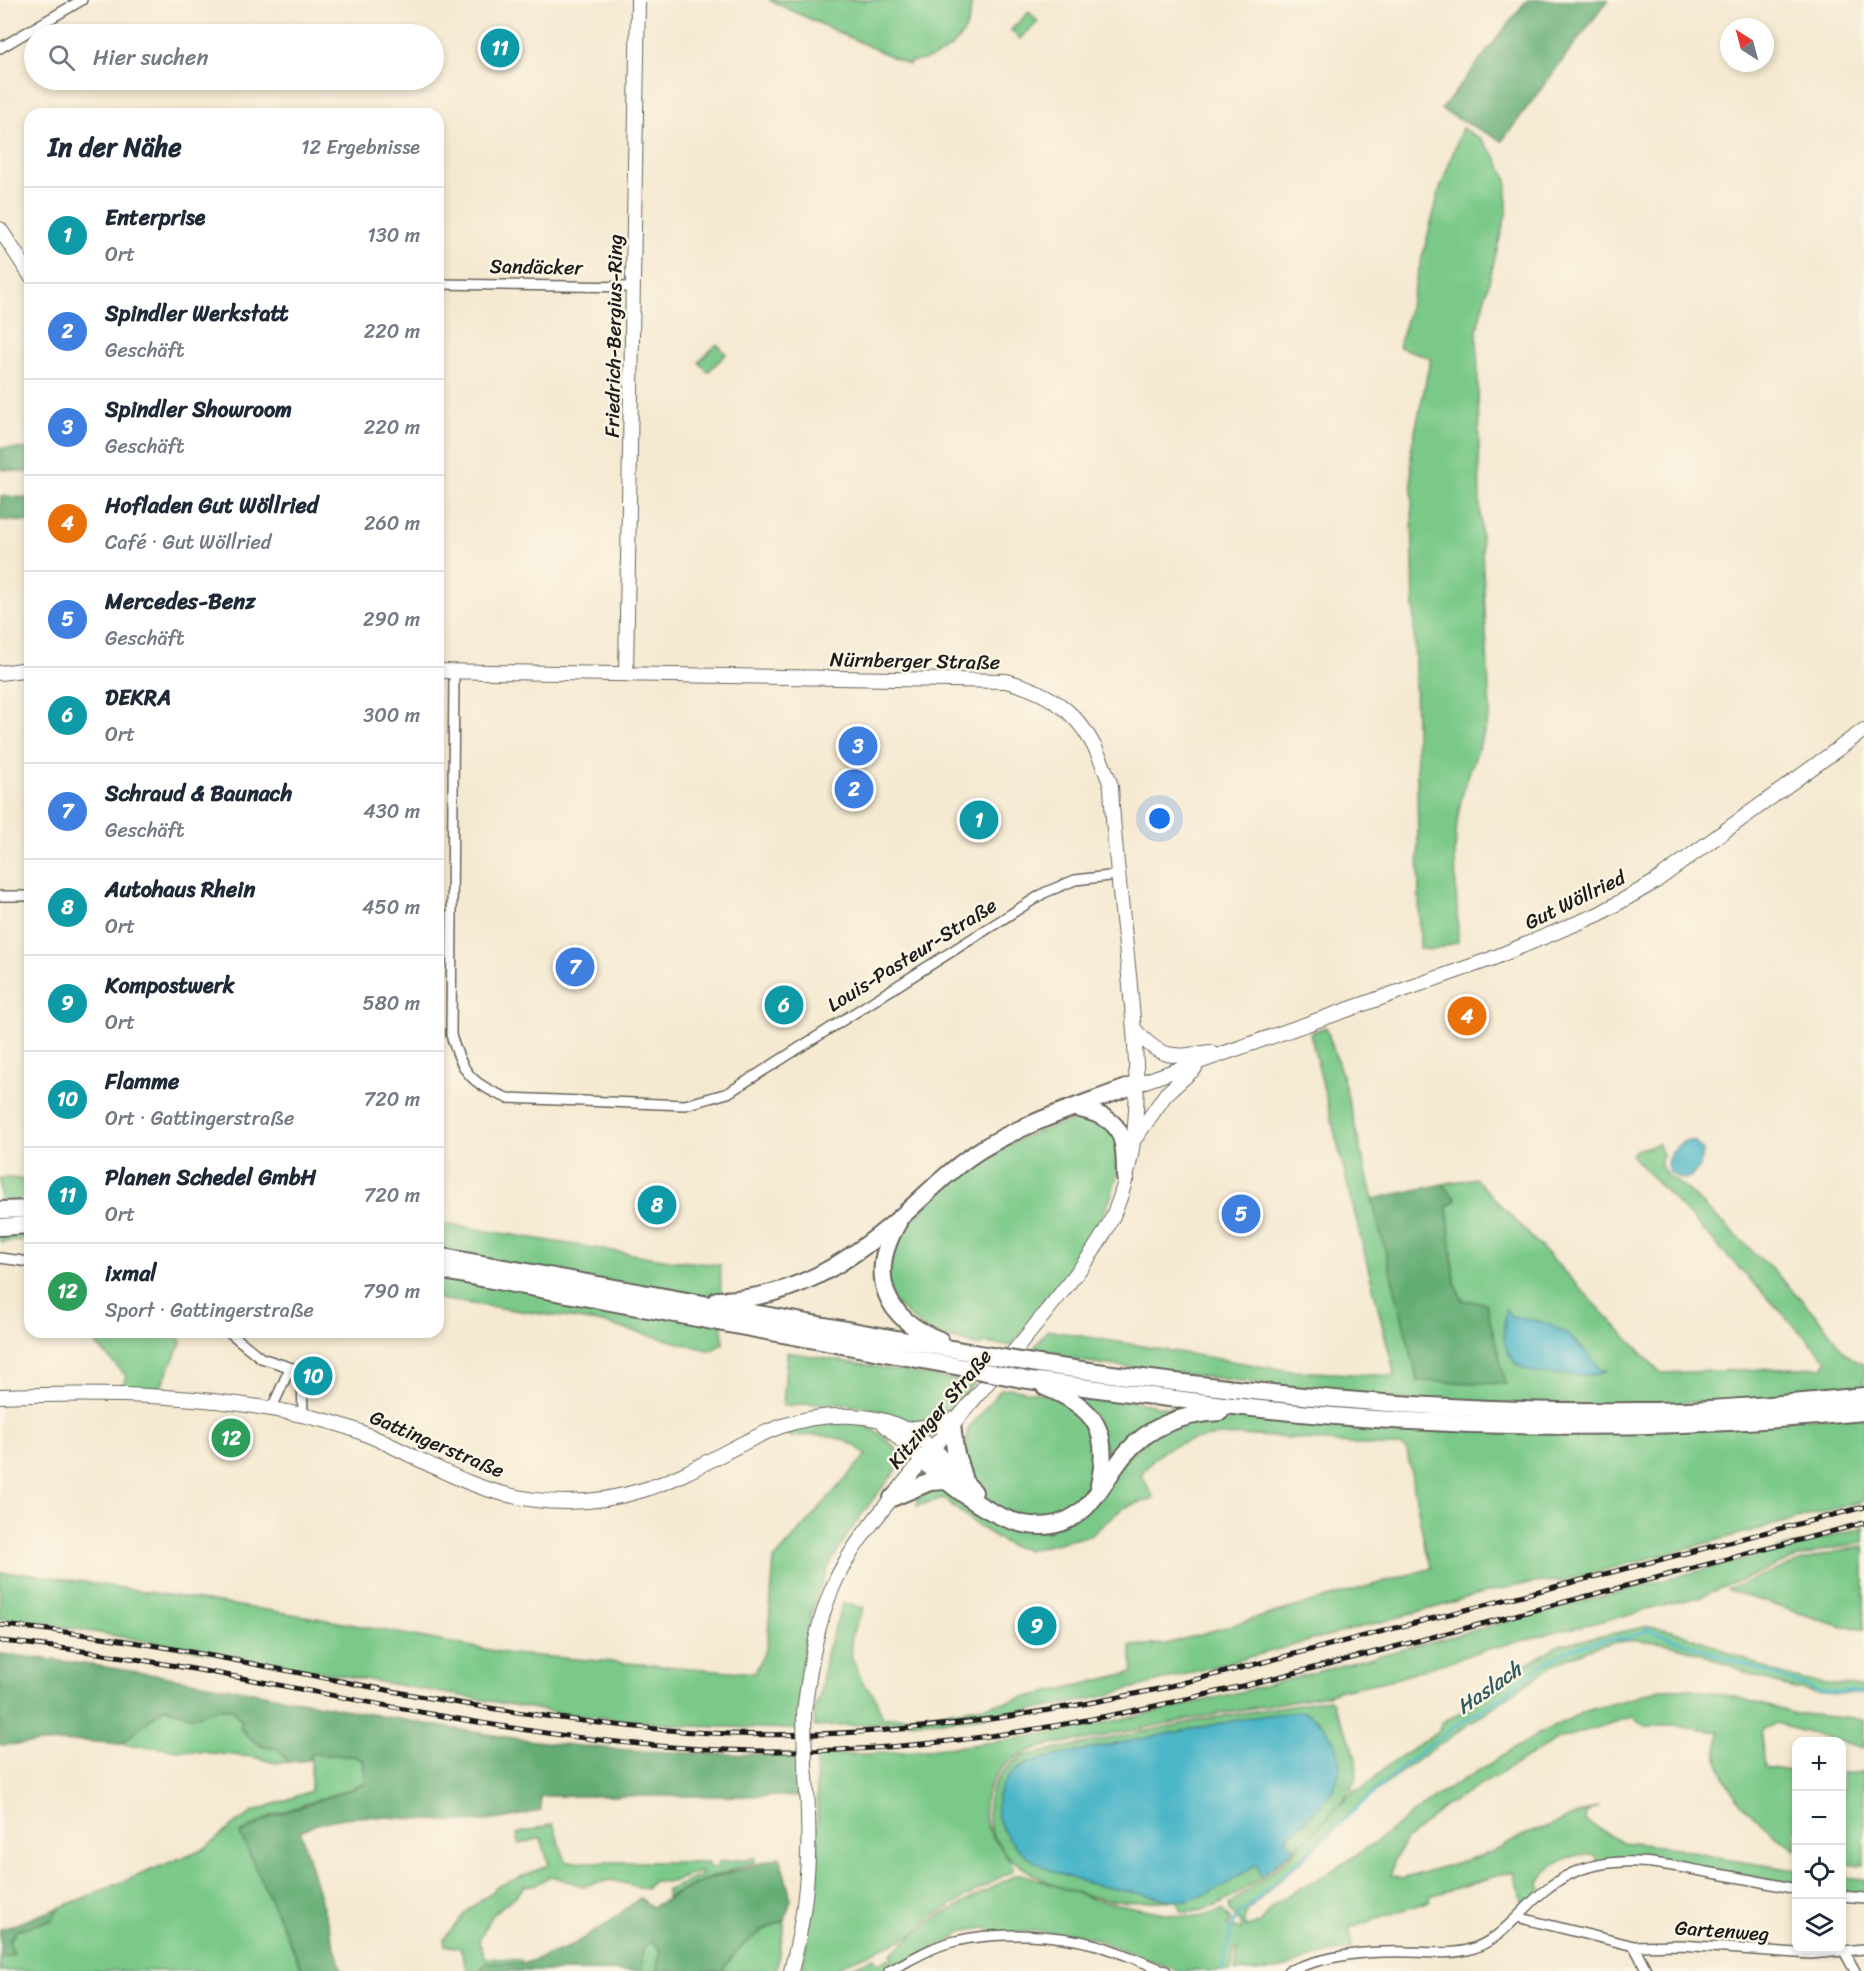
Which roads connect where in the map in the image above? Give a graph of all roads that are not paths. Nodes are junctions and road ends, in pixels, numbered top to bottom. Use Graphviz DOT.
graph roads {
  1 [pos="82,0"];
  2 [pos="638,0"];
  3 [pos="41,24"];
  4 [pos="24,34"];
  5 [pos="0,48"];
  6 [pos="0,229"];
  7 [pos="24,266"];
  8 [pos="444,284"];
  9 [pos="634,287"];
  10 [pos="24,670"];
  11 [pos="444,671"];
  12 [pos="454,672"];
  13 [pos="0,673"];
  14 [pos="626,673"];
  15 [pos="1864,730"];
  16 [pos="1118,874"];
  17 [pos="0,896"];
  18 [pos="24,896"];
  19 [pos="1135,1030"];
  20 [pos="1238,1048"];
  21 [pos="1204,1060"];
  22 [pos="1137,1084"];
  23 [pos="1076,1108"];
  24 [pos="1135,1139"];
  25 [pos="1125,1178"];
  26 [pos="24,1209"];
  27 [pos="0,1210"];
  28 [pos="903,1215"];
  29 [pos="24,1225"];
  30 [pos="0,1227"];
  31 [pos="444,1257"];
  32 [pos="0,1258"];
  33 [pos="24,1261"];
  34 [pos="444,1271"];
  35 [pos="677,1300"];
  36 [pos="236,1338"];
  37 [pos="975,1353"];
  38 [pos="290,1368"];
  39 [pos="1022,1378"];
  40 [pos="0,1396"];
  41 [pos="1864,1396"];
  42 [pos="271,1410"];
  43 [pos="1262,1410"];
  44 [pos="1864,1412"];
  45 [pos="303,1416"];
  46 [pos="879,1420"];
  47 [pos="955,1421"];
  48 [pos="909,1429"];
  49 [pos="927,1454"];
  50 [pos="964,1480"];
  51 [pos="946,1481"];
  52 [pos="1097,1493"];
  53 [pos="892,1498"];
  54 [pos="989,1509"];
  55 [pos="1792,1887"];
  56 [pos="1846,1896"];
  57 [pos="1864,1898"];
  58 [pos="1517,1917"];
  59 [pos="1634,1946"];
  60 [pos="1864,1949"];
  61 [pos="1846,1951"];
  62 [pos="1792,1953"];
  63 [pos="1796,1953"];
  64 [pos="1822,1953"];
  65 [pos="1845,1953"];
  66 [pos="791,1971"];
  67 [pos="890,1971"];
  68 [pos="1166,1971"];
  69 [pos="1288,1971"];
  70 [pos="1647,1971"];
  71 [pos="1855,1971"];
  1 -- 3 [label="street"];
  2 -- 9 [label="street, Friedrich-Bergius-Ring"];
  4 -- 5 [label="street"];
  6 -- 7 [label="street"];
  8 -- 9 [label="street, Sandäcker"];
  9 -- 14 [label="street, Friedrich-Bergius-Ring"];
  10 -- 13 [label="street"];
  11 -- 12 [label="street, Nürnberger Straße"];
  12 -- 14 [label="street, Nürnberger Straße"];
  12 -- 16 [label="street, Louis-Pasteur-Straße"];
  14 -- 16 [label="street, Nürnberger Straße"];
  15 -- 20 [label="street, Gut Wöllried"];
  16 -- 19 [label="street, Nürnberger Straße"];
  17 -- 18 [label="street"];
  19 -- 20 [label="street"];
  19 -- 22 [label="street, Nürnberger Straße"];
  20 -- 21 [label="street"];
  21 -- 22 [label="street"];
  21 -- 24 [label="street"];
  22 -- 23 [label="highway"];
  22 -- 24 [label="street, Kitzinger Straße"];
  23 -- 25 [label="highway"];
  23 -- 28 [label="highway"];
  24 -- 25 [label="street, Kitzinger Straße"];
  25 -- 47 [label="street, Kitzinger Straße"];
  26 -- 27 [label="highway"];
  28 -- 35 [label="highway"];
  28 -- 37 [label="highway"];
  29 -- 30 [label="highway"];
  31 -- 35 [label="highway"];
  32 -- 33 [label="street"];
  34 -- 39 [label="highway, bridge"];
  35 -- 37 [label="highway"];
  36 -- 38 [label="street"];
  37 -- 41 [label="highway, bridge"];
  38 -- 42 [label="street"];
  38 -- 45 [label="street"];
  39 -- 43 [label="highway"];
  39 -- 52 [label="highway"];
  40 -- 42 [label="street, Gattingerstraße"];
  42 -- 45 [label="street, Gattingerstraße"];
  43 -- 44 [label="highway"];
  43 -- 52 [label="highway"];
  45 -- 46 [label="street, Gattingerstraße"];
  46 -- 48 [label="street, Gattingerstraße"];
  46 -- 49 [label="street"];
  47 -- 48 [label="street"];
  47 -- 49 [label="street, Kitzinger Straße"];
  47 -- 50 [label="highway"];
  48 -- 49 [label="street, Gattingerstraße"];
  49 -- 50 [label="highway"];
  49 -- 51 [label="highway"];
  49 -- 53 [label="street, Kitzinger Straße"];
  50 -- 54 [label="highway"];
  51 -- 53 [label="highway"];
  51 -- 54 [label="highway"];
  52 -- 54 [label="highway"];
  53 -- 66 [label="street, Kitzinger Straße, bridge"];
  55 -- 58 [label="street"];
  56 -- 57 [label="street"];
  58 -- 59 [label="street, Gartenweg"];
  58 -- 69 [label="street"];
  59 -- 62 [label="street, Gartenweg"];
  59 -- 70 [label="street"];
  60 -- 61 [label="street, Gartenweg"];
  63 -- 64 [label="street, Gartenweg"];
  65 -- 71 [label="street"];
  67 -- 68 [label="street"];
}
